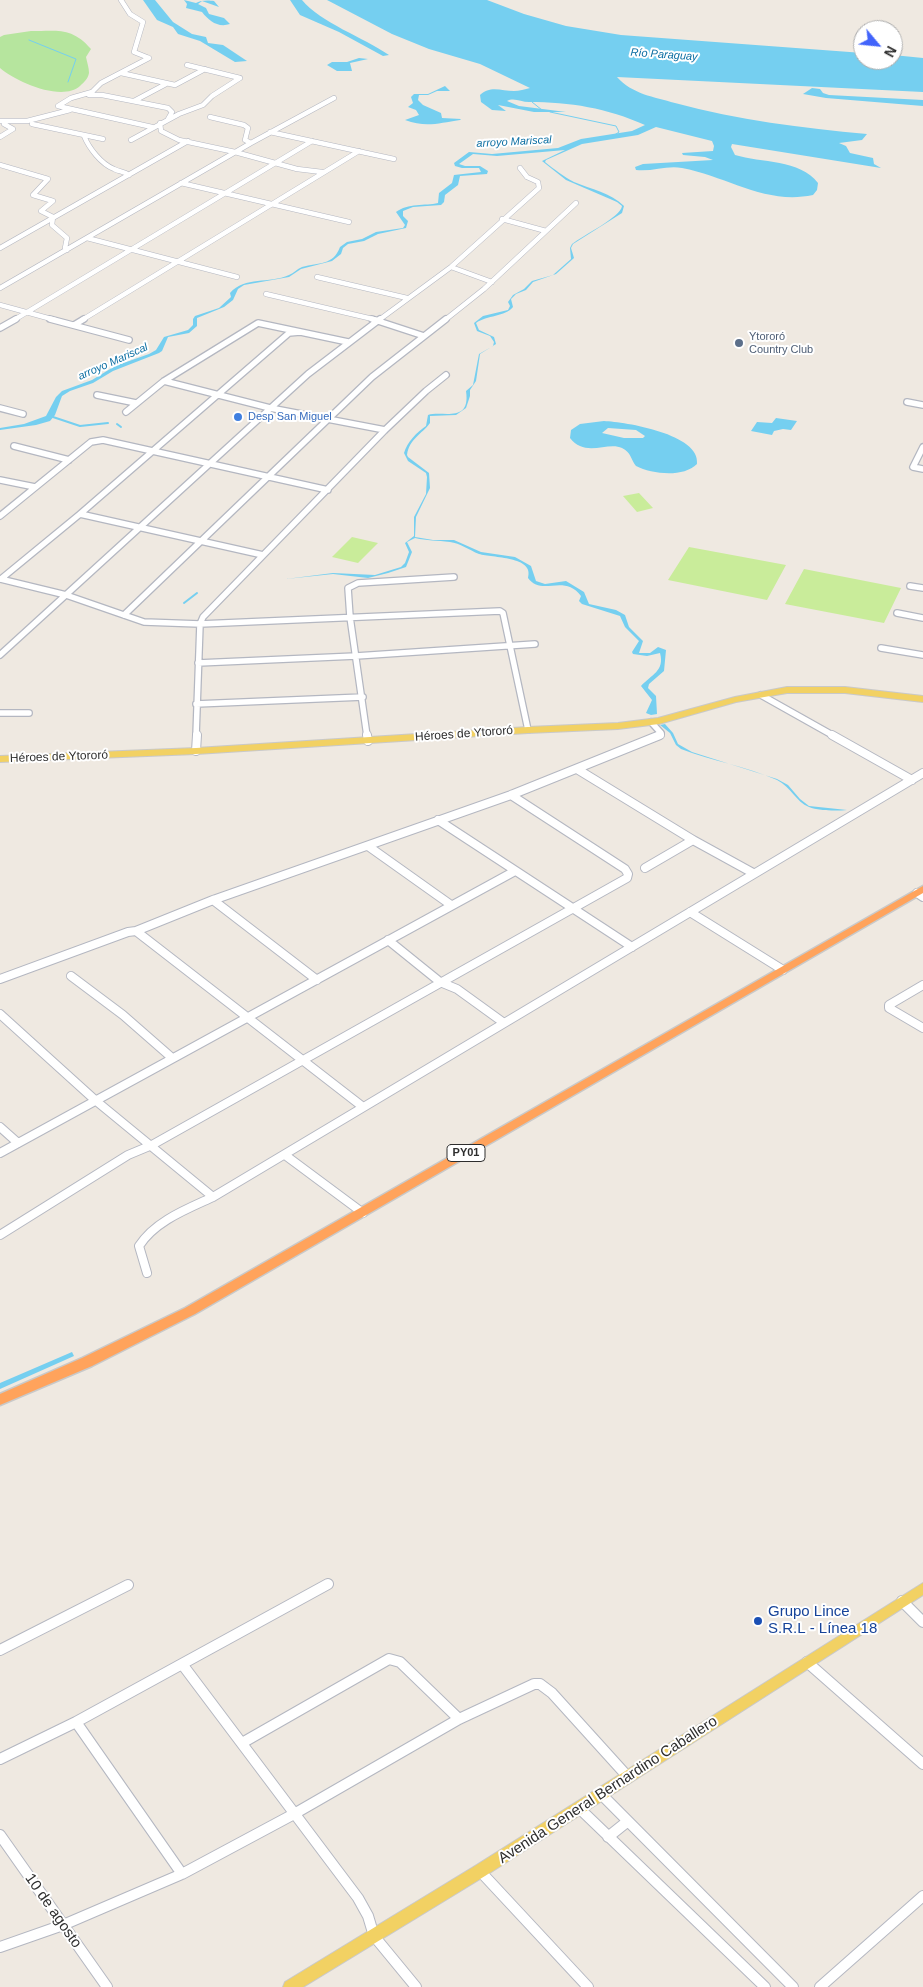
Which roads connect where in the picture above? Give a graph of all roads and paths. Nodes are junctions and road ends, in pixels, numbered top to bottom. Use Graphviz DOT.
graph roads {
  1 [pos="121,0"];
  2 [pos="187,65"];
  3 [pos="205,69"];
  4 [pos="121,74"];
  5 [pos="168,84"];
  6 [pos="104,88"];
  7 [pos="82,95"];
  8 [pos="334,98"];
  9 [pos="134,102"];
  10 [pos="70,110"];
  11 [pos="210,117"];
  12 [pos="168,119"];
  13 [pos="0,122"];
  14 [pos="16,122"];
  15 [pos="160,123"];
  16 [pos="32,124"];
  17 [pos="152,127"];
  18 [pos="270,132"];
  19 [pos="84,136"];
  20 [pos="0,137"];
  21 [pos="102,139"];
  22 [pos="131,140"];
  23 [pos="179,140"];
  24 [pos="188,141"];
  25 [pos="312,141"];
  26 [pos="251,143"];
  27 [pos="179,146"];
  28 [pos="358,151"];
  29 [pos="235,152"];
  30 [pos="394,158"];
  31 [pos="0,164"];
  32 [pos="275,164"];
  33 [pos="520,168"];
  34 [pos="310,172"];
  35 [pos="324,172"];
  36 [pos="129,175"];
  37 [pos="313,178"];
  38 [pos="181,183"];
  39 [pos="224,194"];
  40 [pos="576,203"];
  41 [pos="270,205"];
  42 [pos="53,217"];
  43 [pos="502,219"];
  44 [pos="349,222"];
  45 [pos="546,231"];
  46 [pos="88,238"];
  47 [pos="0,248"];
  48 [pos="67,250"];
  49 [pos="131,250"];
  50 [pos="177,262"];
  51 [pos="451,267"];
  52 [pos="237,277"];
  53 [pos="317,277"];
  54 [pos="492,282"];
  55 [pos="0,288"];
  56 [pos="266,294"];
  57 [pos="407,298"];
  58 [pos="0,305"];
  59 [pos="26,312"];
  60 [pos="33,314"];
  61 [pos="18,318"];
  62 [pos="378,320"];
  63 [pos="74,325"];
  64 [pos="0,328"];
  65 [pos="300,332"];
  66 [pos="424,336"];
  67 [pos="129,340"];
  68 [pos="348,342"];
  69 [pos="446,375"];
  70 [pos="164,382"];
  71 [pos="97,395"];
  72 [pos="215,396"];
  73 [pos="907,402"];
  74 [pos="136,403"];
  75 [pos="923,405"];
  76 [pos="0,408"];
  77 [pos="270,408"];
  78 [pos="126,412"];
  79 [pos="23,414"];
  80 [pos="329,420"];
  81 [pos="385,430"];
  82 [pos="14,446"];
  83 [pos="923,447"];
  84 [pos="152,452"];
  85 [pos="69,460"];
  86 [pos="209,464"];
  87 [pos="923,464"];
  88 [pos="914,465"];
  89 [pos="923,469"];
  90 [pos="267,477"];
  91 [pos="0,480"];
  92 [pos="35,487"];
  93 [pos="328,490"];
  94 [pos="80,514"];
  95 [pos="0,516"];
  96 [pos="139,527"];
  97 [pos="202,540"];
  98 [pos="263,556"];
  99 [pos="454,577"];
  100 [pos="0,579"];
  101 [pos="910,586"];
  102 [pos="923,588"];
  103 [pos="66,595"];
  104 [pos="897,613"];
  105 [pos="124,615"];
  106 [pos="350,617"];
  107 [pos="923,618"];
  108 [pos="200,624"];
  109 [pos="535,644"];
  110 [pos="510,646"];
  111 [pos="881,648"];
  112 [pos="0,655"];
  113 [pos="923,655"];
  114 [pos="356,656"];
  115 [pos="198,663"];
  116 [pos="761,695"];
  117 [pos="363,697"];
  118 [pos="923,699"];
  119 [pos="196,704"];
  120 [pos="0,713"];
  121 [pos="29,713"];
  122 [pos="655,722"];
  123 [pos="528,730"];
  124 [pos="368,741"];
  125 [pos="196,751"];
  126 [pos="0,759"];
  127 [pos="577,769"];
  128 [pos="923,773"];
  129 [pos="912,780"];
  130 [pos="511,794"];
  131 [pos="438,820"];
  132 [pos="693,840"];
  133 [pos="368,846"];
  134 [pos="645,868"];
  135 [pos="515,871"];
  136 [pos="753,874"];
  137 [pos="921,893"];
  138 [pos="213,900"];
  139 [pos="451,905"];
  140 [pos="573,908"];
  141 [pos="690,912"];
  142 [pos="136,931"];
  143 [pos="388,940"];
  144 [pos="632,947"];
  145 [pos="783,970"];
  146 [pos="71,976"];
  147 [pos="0,979"];
  148 [pos="317,980"];
  149 [pos="440,982"];
  150 [pos="923,985"];
  151 [pos="0,1014"];
  152 [pos="247,1018"];
  153 [pos="504,1023"];
  154 [pos="923,1028"];
  155 [pos="171,1057"];
  156 [pos="304,1061"];
  157 [pos="95,1100"];
  158 [pos="363,1107"];
  159 [pos="0,1127"];
  160 [pos="18,1143"];
  161 [pos="152,1145"];
  162 [pos="0,1153"];
  163 [pos="285,1155"];
  164 [pos="213,1198"];
  165 [pos="363,1213"];
  166 [pos="0,1235"];
  167 [pos="147,1273"];
  168 [pos="0,1400"];
  169 [pos="128,1584"];
  170 [pos="328,1584"];
  171 [pos="923,1588"];
  172 [pos="902,1602"];
  173 [pos="923,1622"];
  174 [pos="0,1650"];
  175 [pos="808,1662"];
  176 [pos="182,1664"];
  177 [pos="459,1719"];
  178 [pos="76,1722"];
  179 [pos="242,1743"];
  180 [pos="0,1759"];
  181 [pos="923,1764"];
  182 [pos="628,1777"];
  183 [pos="601,1794"];
  184 [pos="579,1808"];
  185 [pos="294,1814"];
  186 [pos="628,1821"];
  187 [pos="0,1835"];
  188 [pos="608,1837"];
  189 [pos="480,1871"];
  190 [pos="182,1874"];
  191 [pos="923,1896"];
  192 [pos="63,1925"];
  193 [pos="374,1936"];
  194 [pos="0,1947"];
  195 [pos="108,1987"];
  196 [pos="290,1987"];
  197 [pos="416,1987"];
  198 [pos="588,1987"];
  199 [pos="764,1987"];
  200 [pos="793,1987"];
  201 [pos="820,1987"];
  1 -- 4 [label="street"];
  2 -- 3 [label="street"];
  3 -- 5 [label="street"];
  3 -- 12 [label="street"];
  4 -- 5 [label="street"];
  4 -- 6 [label="street"];
  5 -- 9 [label="street"];
  6 -- 7 [label="street"];
  6 -- 7 [label="street"];
  6 -- 9 [label="street"];
  7 -- 10 [label="street"];
  8 -- 18 [label="street"];
  9 -- 12 [label="street"];
  10 -- 14 [label="street"];
  10 -- 16 [label="street"];
  10 -- 17 [label="street"];
  11 -- 26 [label="street"];
  12 -- 15 [label="street"];
  13 -- 14 [label="street"];
  13 -- 20 [label="street"];
  14 -- 16 [label="street"];
  15 -- 17 [label="street"];
  15 -- 23 [label="street"];
  16 -- 19 [label="street"];
  17 -- 22 [label="street"];
  18 -- 25 [label="street"];
  18 -- 26 [label="street"];
  19 -- 21 [label="street"];
  19 -- 36 [label="street"];
  23 -- 24 [label="street"];
  23 -- 27 [label="street"];
  24 -- 27 [label="street"];
  24 -- 29 [label="street"];
  25 -- 28 [label="street"];
  25 -- 32 [label="street"];
  26 -- 29 [label="street"];
  27 -- 36 [label="street"];
  28 -- 30 [label="street"];
  28 -- 35 [label="street"];
  29 -- 32 [label="street"];
  29 -- 38 [label="street"];
  31 -- 42 [label="street"];
  32 -- 34 [label="street"];
  32 -- 39 [label="street"];
  33 -- 43 [label="street"];
  34 -- 35 [label="street"];
  34 -- 37 [label="street"];
  35 -- 37 [label="street"];
  36 -- 42 [label="street"];
  37 -- 41 [label="street"];
  38 -- 39 [label="street"];
  38 -- 46 [label="street"];
  39 -- 41 [label="street"];
  39 -- 49 [label="street"];
  40 -- 45 [label="street"];
  41 -- 44 [label="street"];
  41 -- 50 [label="street"];
  42 -- 47 [label="street"];
  42 -- 48 [label="street"];
  43 -- 45 [label="street"];
  43 -- 51 [label="street"];
  45 -- 54 [label="street"];
  46 -- 48 [label="street"];
  46 -- 49 [label="street"];
  48 -- 55 [label="street"];
  49 -- 50 [label="street"];
  49 -- 59 [label="street"];
  50 -- 52 [label="street"];
  50 -- 63 [label="street"];
  51 -- 54 [label="street"];
  51 -- 57 [label="street"];
  53 -- 57 [label="street"];
  54 -- 66 [label="street"];
  56 -- 62 [label="street"];
  57 -- 62 [label="street"];
  58 -- 59 [label="street"];
  59 -- 60 [label="street"];
  59 -- 61 [label="street"];
  60 -- 61 [label="street"];
  60 -- 63 [label="street"];
  61 -- 64 [label="street"];
  62 -- 66 [label="street"];
  62 -- 68 [label="street"];
  63 -- 67 [label="street"];
  65 -- 68 [label="street"];
  65 -- 70 [label="street"];
  65 -- 72 [label="street"];
  66 -- 80 [label="street"];
  68 -- 77 [label="street"];
  69 -- 81 [label="street"];
  70 -- 72 [label="street"];
  70 -- 74 [label="street"];
  71 -- 74 [label="street"];
  72 -- 77 [label="street"];
  72 -- 84 [label="street"];
  73 -- 75 [label="street"];
  74 -- 78 [label="street"];
  76 -- 79 [label="street"];
  77 -- 80 [label="street"];
  77 -- 86 [label="street"];
  80 -- 81 [label="street"];
  80 -- 90 [label="street"];
  81 -- 93 [label="street"];
  82 -- 85 [label="street"];
  83 -- 88 [label="street"];
  84 -- 85 [label="street"];
  84 -- 86 [label="street"];
  84 -- 94 [label="street"];
  85 -- 92 [label="street"];
  86 -- 90 [label="street"];
  86 -- 96 [label="street"];
  87 -- 88 [label="street"];
  88 -- 89 [label="street"];
  90 -- 93 [label="street"];
  90 -- 97 [label="street"];
  91 -- 92 [label="street"];
  92 -- 95 [label="street"];
  93 -- 98 [label="street"];
  94 -- 96 [label="street"];
  94 -- 100 [label="street"];
  96 -- 97 [label="street"];
  96 -- 103 [label="street"];
  97 -- 98 [label="street"];
  97 -- 105 [label="street"];
  98 -- 108 [label="street"];
  99 -- 106 [label="street"];
  100 -- 103 [label="street"];
  101 -- 102 [label="street"];
  103 -- 105 [label="street"];
  103 -- 112 [label="street"];
  104 -- 107 [label="street"];
  105 -- 108 [label="street"];
  106 -- 108 [label="street"];
  106 -- 110 [label="street"];
  106 -- 114 [label="street"];
  108 -- 115 [label="street"];
  109 -- 110 [label="street"];
  110 -- 114 [label="street"];
  110 -- 123 [label="street"];
  111 -- 113 [label="street"];
  114 -- 115 [label="street"];
  114 -- 117 [label="street"];
  115 -- 119 [label="street"];
  116 -- 118 [label="main road, Héroes de Ytororó"];
  116 -- 122 [label="main road, Héroes de Ytororó"];
  116 -- 129 [label="street"];
  117 -- 119 [label="street"];
  117 -- 124 [label="street"];
  119 -- 125 [label="street"];
  120 -- 121 [label="street"];
  122 -- 123 [label="main road, Héroes de Ytororó"];
  122 -- 127 [label="street"];
  123 -- 124 [label="main road, Héroes de Ytororó"];
  124 -- 125 [label="main road, Héroes de Ytororó"];
  125 -- 126 [label="main road, Héroes de Ytororó"];
  127 -- 130 [label="street"];
  127 -- 132 [label="street"];
  128 -- 129 [label="street"];
  129 -- 136 [label="street"];
  130 -- 131 [label="street"];
  130 -- 140 [label="street"];
  131 -- 133 [label="street"];
  131 -- 135 [label="street"];
  132 -- 134 [label="street"];
  132 -- 136 [label="street"];
  133 -- 138 [label="street"];
  133 -- 139 [label="street"];
  135 -- 139 [label="street"];
  135 -- 140 [label="street"];
  136 -- 141 [label="street"];
  137 -- 145 [label="highway, PY01"];
  138 -- 142 [label="street"];
  138 -- 148 [label="street"];
  139 -- 143 [label="street"];
  140 -- 144 [label="street"];
  140 -- 149 [label="street"];
  141 -- 144 [label="street"];
  141 -- 145 [label="street"];
  142 -- 147 [label="street"];
  142 -- 152 [label="street"];
  143 -- 148 [label="street"];
  143 -- 149 [label="street"];
  144 -- 153 [label="street"];
  145 -- 165 [label="highway, PY01"];
  146 -- 155 [label="street"];
  148 -- 152 [label="street"];
  149 -- 153 [label="street"];
  149 -- 156 [label="street"];
  150 -- 154 [label="street"];
  151 -- 157 [label="street"];
  152 -- 155 [label="street"];
  152 -- 156 [label="street"];
  153 -- 158 [label="street"];
  155 -- 157 [label="street"];
  156 -- 158 [label="street"];
  156 -- 161 [label="street"];
  157 -- 160 [label="street"];
  157 -- 161 [label="street"];
  158 -- 163 [label="street"];
  159 -- 160 [label="street"];
  160 -- 162 [label="street"];
  161 -- 164 [label="street"];
  161 -- 166 [label="street"];
  163 -- 164 [label="street"];
  163 -- 165 [label="street"];
  164 -- 167 [label="street"];
  165 -- 168 [label="highway, PY01"];
  169 -- 174 [label="street"];
  170 -- 176 [label="street"];
  171 -- 172 [label="main road, Avenida General Bernardino Caballero"];
  172 -- 173 [label="street"];
  172 -- 175 [label="main road, Avenida General Bernardino Caballero"];
  175 -- 181 [label="street"];
  175 -- 182 [label="main road, Avenida General Bernardino Caballero"];
  176 -- 178 [label="street"];
  176 -- 179 [label="street"];
  177 -- 179 [label="street"];
  177 -- 182 [label="street"];
  177 -- 185 [label="street"];
  178 -- 180 [label="street"];
  178 -- 190 [label="street"];
  179 -- 185 [label="street"];
  182 -- 183 [label="main road, Avenida General Bernardino Caballero"];
  183 -- 184 [label="main road, Avenida General Bernardino Caballero"];
  183 -- 186 [label="street"];
  184 -- 188 [label="street"];
  184 -- 189 [label="main road, Avenida General Bernardino Caballero"];
  185 -- 190 [label="street"];
  185 -- 193 [label="street"];
  186 -- 188 [label="street"];
  186 -- 200 [label="street"];
  187 -- 192 [label="street, 10 de agosto"];
  188 -- 199 [label="street"];
  189 -- 193 [label="main road, Avenida General Bernardino Caballero"];
  189 -- 198 [label="street"];
  190 -- 192 [label="street"];
  191 -- 201 [label="street"];
  192 -- 194 [label="street"];
  192 -- 195 [label="street, 10 de agosto"];
  193 -- 196 [label="main road, Avenida General Bernardino Caballero"];
  193 -- 197 [label="street"];
}
